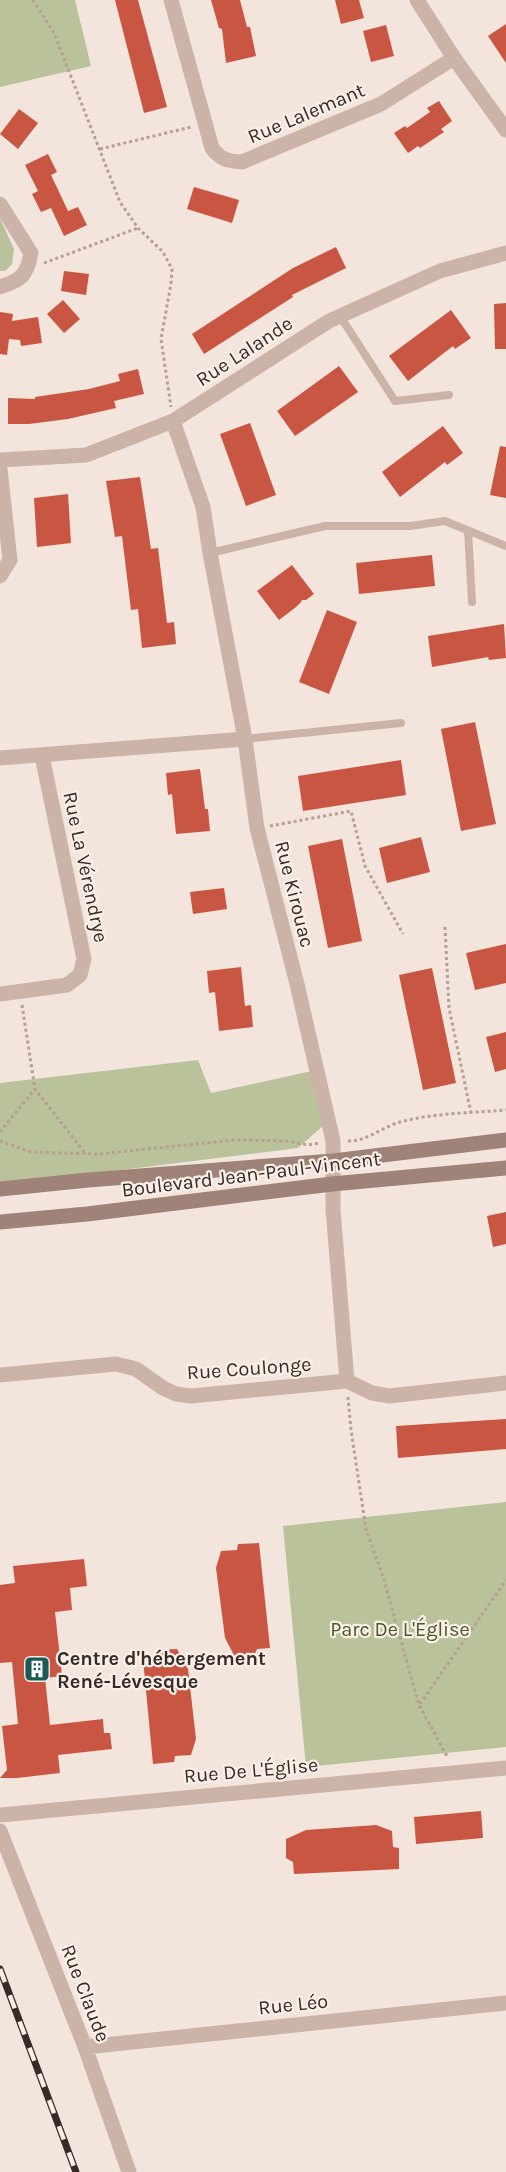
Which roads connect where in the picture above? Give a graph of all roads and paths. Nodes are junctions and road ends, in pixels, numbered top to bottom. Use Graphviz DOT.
graph roads {
  1 [pos="33,0"];
  2 [pos="171,0"];
  3 [pos="417,0"];
  4 [pos="454,58"];
  5 [pos="205,123"];
  6 [pos="506,130"];
  7 [pos="100,149"];
  8 [pos="0,204"];
  9 [pos="138,228"];
  10 [pos="506,253"];
  11 [pos="29,268"];
  12 [pos="0,287"];
  13 [pos="340,316"];
  14 [pos="449,395"];
  15 [pos="173,421"];
  16 [pos="0,460"];
  17 [pos="0,469"];
  18 [pos="468,531"];
  19 [pos="506,546"];
  20 [pos="210,553"];
  21 [pos="0,576"];
  22 [pos="472,602"];
  23 [pos="401,723"];
  24 [pos="245,739"];
  25 [pos="42,756"];
  26 [pos="0,758"];
  27 [pos="257,828"];
  28 [pos="445,927"];
  29 [pos="403,934"];
  30 [pos="20,991"];
  31 [pos="0,994"];
  32 [pos="35,1089"];
  33 [pos="506,1110"];
  34 [pos="471,1113"];
  35 [pos="0,1132"];
  36 [pos="506,1140"];
  37 [pos="0,1141"];
  38 [pos="333,1141"];
  39 [pos="85,1153"];
  40 [pos="333,1161"];
  41 [pos="506,1168"];
  42 [pos="332,1184"];
  43 [pos="0,1190"];
  44 [pos="0,1222"];
  45 [pos="0,1375"];
  46 [pos="347,1381"];
  47 [pos="506,1383"];
  48 [pos="506,1580"];
  49 [pos="419,1706"];
  50 [pos="506,1768"];
  51 [pos="457,1772"];
  52 [pos="0,1815"];
  53 [pos="0,1831"];
  54 [pos="506,2003"];
  55 [pos="85,2047"];
  56 [pos="129,2172"];
  1 -- 7 [label="path"];
  2 -- 5 [label="street, Rue Lalemant"];
  3 -- 4 [label="street"];
  4 -- 5 [label="street, Rue Lalemant"];
  4 -- 6 [label="street"];
  5 -- 7 [label="path"];
  7 -- 9 [label="path"];
  8 -- 11 [label="street"];
  9 -- 11 [label="path"];
  9 -- 15 [label="path"];
  10 -- 13 [label="street, Rue Lalande"];
  11 -- 12 [label="street"];
  13 -- 14 [label="lane"];
  13 -- 15 [label="street, Rue Lalande"];
  15 -- 16 [label="street, Rue Lalande"];
  15 -- 20 [label="street, Rue Kirouac"];
  17 -- 21 [label="street"];
  18 -- 19 [label="lane"];
  18 -- 20 [label="lane"];
  18 -- 22 [label="lane"];
  20 -- 24 [label="street, Rue Kirouac"];
  23 -- 24 [label="lane"];
  24 -- 25 [label="street"];
  24 -- 27 [label="street, Rue Kirouac"];
  25 -- 26 [label="street"];
  25 -- 30 [label="street, Rue La Vérendrye"];
  27 -- 29 [label="path"];
  27 -- 38 [label="street, Rue Kirouac"];
  28 -- 34 [label="path"];
  30 -- 31 [label="street, Rue La Vérendrye"];
  30 -- 32 [label="path"];
  32 -- 35 [label="path"];
  32 -- 39 [label="path"];
  33 -- 34 [label="path, Boulevard Jean-Paul-Vincent"];
  34 -- 38 [label="path, Boulevard Jean-Paul-Vincent"];
  36 -- 40 [label="street, Boulevard Jean-Paul-Vincent"];
  37 -- 39 [label="path, Boulevard Jean-Paul-Vincent"];
  38 -- 39 [label="path, Boulevard Jean-Paul-Vincent"];
  38 -- 40 [label="street, Rue Kirouac"];
  40 -- 42 [label="street, Rue Kirouac"];
  40 -- 43 [label="street, Boulevard Jean-Paul-Vincent"];
  41 -- 42 [label="street, Boulevard Jean-Paul-Vincent"];
  42 -- 44 [label="street, Boulevard Jean-Paul-Vincent"];
  42 -- 46 [label="street, Rue Kirouac"];
  45 -- 46 [label="street, Rue Coulonge"];
  46 -- 47 [label="street, Rue Coulonge"];
  46 -- 49 [label="path"];
  48 -- 49 [label="path"];
  49 -- 51 [label="path"];
  50 -- 51 [label="street, Rue De L'Église"];
  51 -- 52 [label="street, Rue De L'Église"];
  53 -- 55 [label="street, Rue Claude"];
  54 -- 55 [label="street, Rue Léo"];
  55 -- 56 [label="street, Rue Claude"];
}
